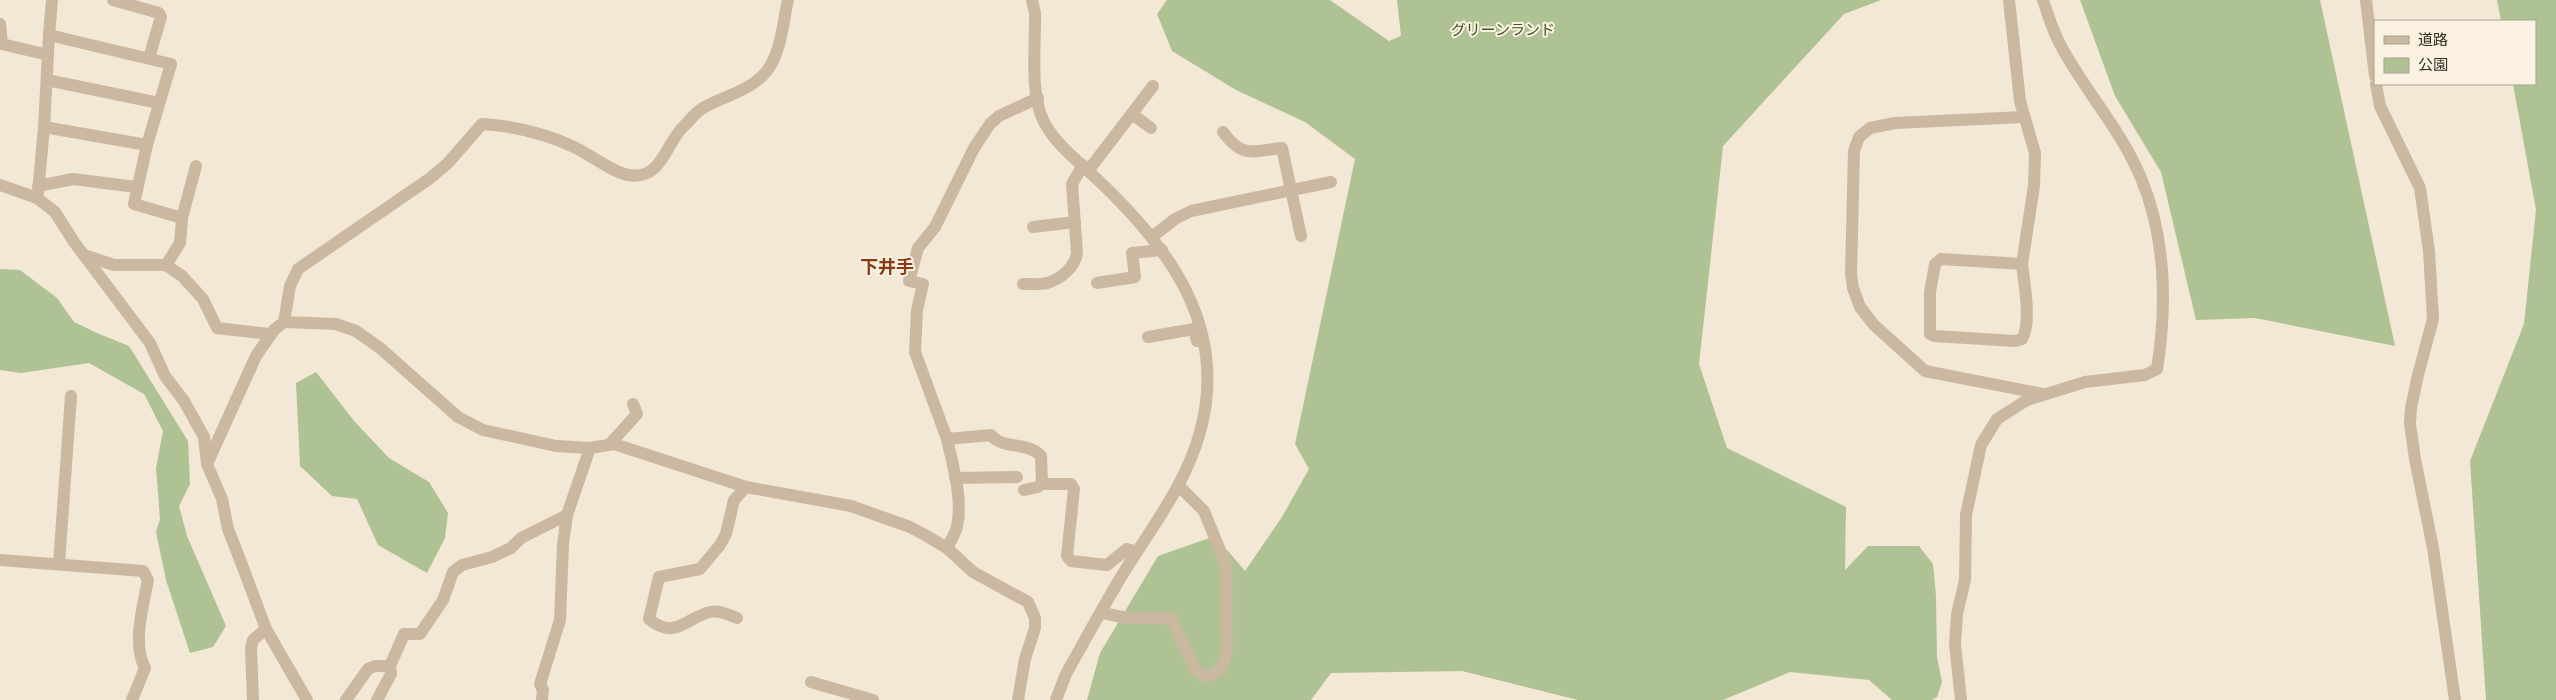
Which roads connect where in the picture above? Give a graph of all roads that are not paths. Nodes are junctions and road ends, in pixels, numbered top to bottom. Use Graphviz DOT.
graph roads {
  1 [pos="52,0"];
  2 [pos="113,0"];
  3 [pos="788,0"];
  4 [pos="1032,0"];
  5 [pos="2009,0"];
  6 [pos="2043,0"];
  7 [pos="2366,0"];
  8 [pos="0,24"];
  9 [pos="49,35"];
  10 [pos="48,54"];
  11 [pos="149,58"];
  12 [pos="2374,68"];
  13 [pos="47,80"];
  14 [pos="2376,85"];
  15 [pos="1153,86"];
  16 [pos="1038,98"];
  17 [pos="159,103"];
  18 [pos="1132,114"];
  19 [pos="2024,117"];
  20 [pos="44,128"];
  21 [pos="1151,128"];
  22 [pos="1223,132"];
  23 [pos="147,145"];
  24 [pos="196,166"];
  25 [pos="1085,168"];
  26 [pos="1331,182"];
  27 [pos="0,185"];
  28 [pos="136,187"];
  29 [pos="1290,191"];
  30 [pos="38,192"];
  31 [pos="182,218"];
  32 [pos="1075,222"];
  33 [pos="1032,227"];
  34 [pos="1152,236"];
  35 [pos="1301,236"];
  36 [pos="1162,250"];
  37 [pos="84,255"];
  38 [pos="2022,264"];
  39 [pos="166,265"];
  40 [pos="1097,283"];
  41 [pos="1023,284"];
  42 [pos="284,322"];
  43 [pos="270,334"];
  44 [pos="1148,337"];
  45 [pos="1207,389"];
  46 [pos="2046,394"];
  47 [pos="71,396"];
  48 [pos="634,404"];
  49 [pos="947,439"];
  50 [pos="609,445"];
  51 [pos="590,448"];
  52 [pos="207,464"];
  53 [pos="1017,477"];
  54 [pos="956,478"];
  55 [pos="1042,484"];
  56 [pos="746,486"];
  57 [pos="1178,486"];
  58 [pos="1024,490"];
  59 [pos="567,515"];
  60 [pos="947,548"];
  61 [pos="1137,552"];
  62 [pos="0,560"];
  63 [pos="59,564"];
  64 [pos="1102,613"];
  65 [pos="737,618"];
  66 [pos="266,629"];
  67 [pos="390,666"];
  68 [pos="812,682"];
  69 [pos="132,700"];
  70 [pos="253,700"];
  71 [pos="307,700"];
  72 [pos="346,700"];
  73 [pos="377,700"];
  74 [pos="542,700"];
  75 [pos="872,700"];
  76 [pos="1018,700"];
  77 [pos="1056,700"];
  78 [pos="1961,700"];
  79 [pos="2455,700"];
  1 -- 9 [label="street"];
  2 -- 11 [label="street"];
  3 -- 42 [label="street"];
  4 -- 16 [label="street"];
  5 -- 19 [label="street"];
  6 -- 46 [label="street"];
  7 -- 12 [label="street"];
  8 -- 10 [label="street"];
  9 -- 10 [label="street"];
  9 -- 11 [label="street"];
  10 -- 13 [label="street"];
  11 -- 17 [label="street"];
  13 -- 17 [label="street"];
  13 -- 20 [label="street"];
  14 -- 79 [label="street"];
  15 -- 18 [label="street"];
  16 -- 25 [label="street"];
  16 -- 49 [label="street"];
  17 -- 23 [label="street"];
  18 -- 21 [label="street"];
  18 -- 25 [label="street"];
  19 -- 38 [label="street"];
  19 -- 46 [label="street"];
  20 -- 23 [label="street"];
  20 -- 30 [label="street"];
  22 -- 29 [label="street"];
  23 -- 28 [label="street"];
  24 -- 31 [label="street"];
  25 -- 32 [label="street"];
  25 -- 34 [label="street"];
  26 -- 29 [label="street"];
  27 -- 30 [label="street"];
  28 -- 30 [label="street"];
  28 -- 31 [label="street"];
  29 -- 34 [label="street"];
  29 -- 35 [label="street"];
  30 -- 37 [label="street"];
  31 -- 39 [label="street"];
  32 -- 33 [label="street"];
  32 -- 41 [label="street"];
  34 -- 36 [label="street"];
  36 -- 40 [label="street"];
  36 -- 45 [label="street"];
  37 -- 39 [label="street"];
  37 -- 52 [label="street"];
  38 -- 38 [label="street"];
  39 -- 43 [label="street"];
  42 -- 43 [label="street"];
  42 -- 51 [label="street"];
  43 -- 52 [label="street"];
  44 -- 45 [label="street"];
  45 -- 57 [label="street"];
  46 -- 78 [label="street"];
  47 -- 63 [label="street"];
  48 -- 50 [label="street"];
  49 -- 54 [label="street"];
  49 -- 55 [label="street"];
  50 -- 51 [label="street"];
  50 -- 56 [label="street"];
  51 -- 59 [label="street"];
  52 -- 66 [label="street"];
  53 -- 54 [label="street"];
  54 -- 60 [label="street"];
  55 -- 58 [label="street"];
  55 -- 61 [label="street"];
  56 -- 60 [label="street"];
  56 -- 65 [label="street"];
  57 -- 61 [label="street"];
  57 -- 64 [label="street"];
  59 -- 67 [label="street"];
  59 -- 74 [label="street"];
  60 -- 76 [label="street"];
  61 -- 64 [label="street"];
  62 -- 63 [label="street"];
  63 -- 69 [label="street"];
  64 -- 77 [label="street"];
  66 -- 70 [label="street"];
  66 -- 71 [label="street"];
  67 -- 72 [label="street"];
  67 -- 73 [label="street"];
  68 -- 75 [label="street"];
}
